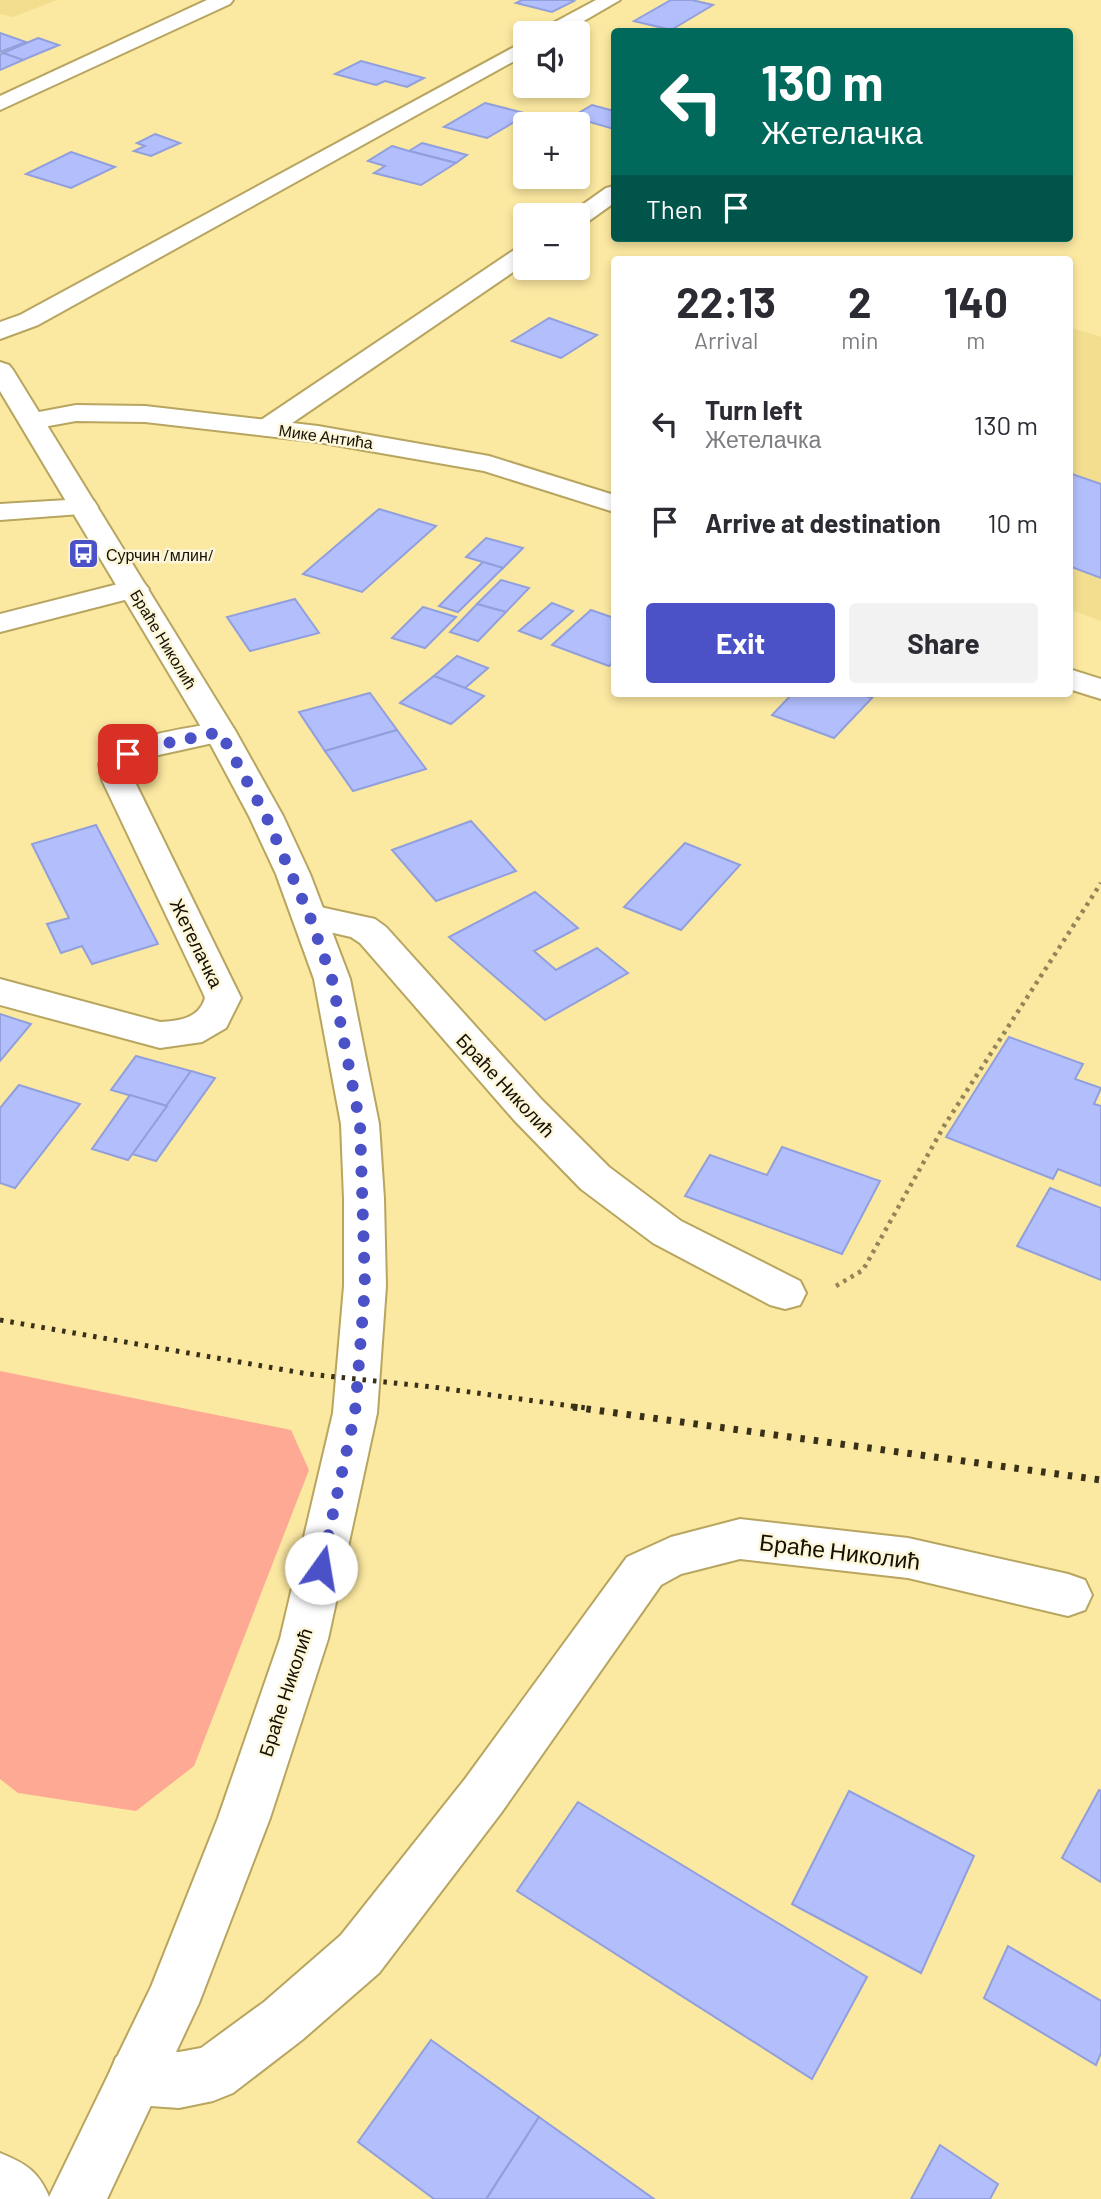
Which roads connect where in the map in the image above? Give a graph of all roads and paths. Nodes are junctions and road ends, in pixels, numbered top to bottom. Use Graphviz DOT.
graph roads {
  1 [pos="223,0"];
  2 [pos="610,0"];
  3 [pos="572,21"];
  4 [pos="513,54"];
  5 [pos="0,104"];
  6 [pos="611,195"];
  7 [pos="590,210"];
  8 [pos="513,261"];
  9 [pos="0,331"];
  10 [pos="0,370"];
  11 [pos="32,421"];
  12 [pos="267,428"];
  13 [pos="611,503"];
  14 [pos="84,507"];
  15 [pos="0,512"];
  16 [pos="128,579"];
  17 [pos="0,601"];
  18 [pos="0,623"];
  19 [pos="1073,680"];
  20 [pos="1101,690"];
  21 [pos="220,732"];
  22 [pos="1101,883"];
  23 [pos="310,917"];
  24 [pos="0,992"];
  25 [pos="785,1293"];
  26 [pos="1068,1595"];
  27 [pos="136,2077"];
  28 [pos="0,2182"];
  29 [pos="21,2199"];
  30 [pos="77,2199"];
  1 -- 5 [label="street"];
  2 -- 3 [label="street"];
  4 -- 9 [label="street"];
  6 -- 7 [label="street"];
  8 -- 12 [label="street"];
  10 -- 11 [label="street, Браће Николић"];
  11 -- 12 [label="street, Мике Антића"];
  11 -- 14 [label="street, Браће Николић"];
  12 -- 13 [label="street, Мике Антића"];
  14 -- 15 [label="street"];
  14 -- 16 [label="street, Браће Николић"];
  16 -- 17 [label="street"];
  16 -- 18 [label="street"];
  16 -- 21 [label="street, Браће Николић"];
  19 -- 20 [label="street"];
  21 -- 23 [label="street, Браће Николић"];
  21 -- 24 [label="street, Жетелачка"];
  22 -- 25 [label="path"];
  23 -- 25 [label="street, Браће Николић"];
  23 -- 27 [label="street, Браће Николић"];
  26 -- 27 [label="street, Браће Николић"];
  27 -- 30 [label="street, Браће Николић"];
  28 -- 29 [label="street"];
}
